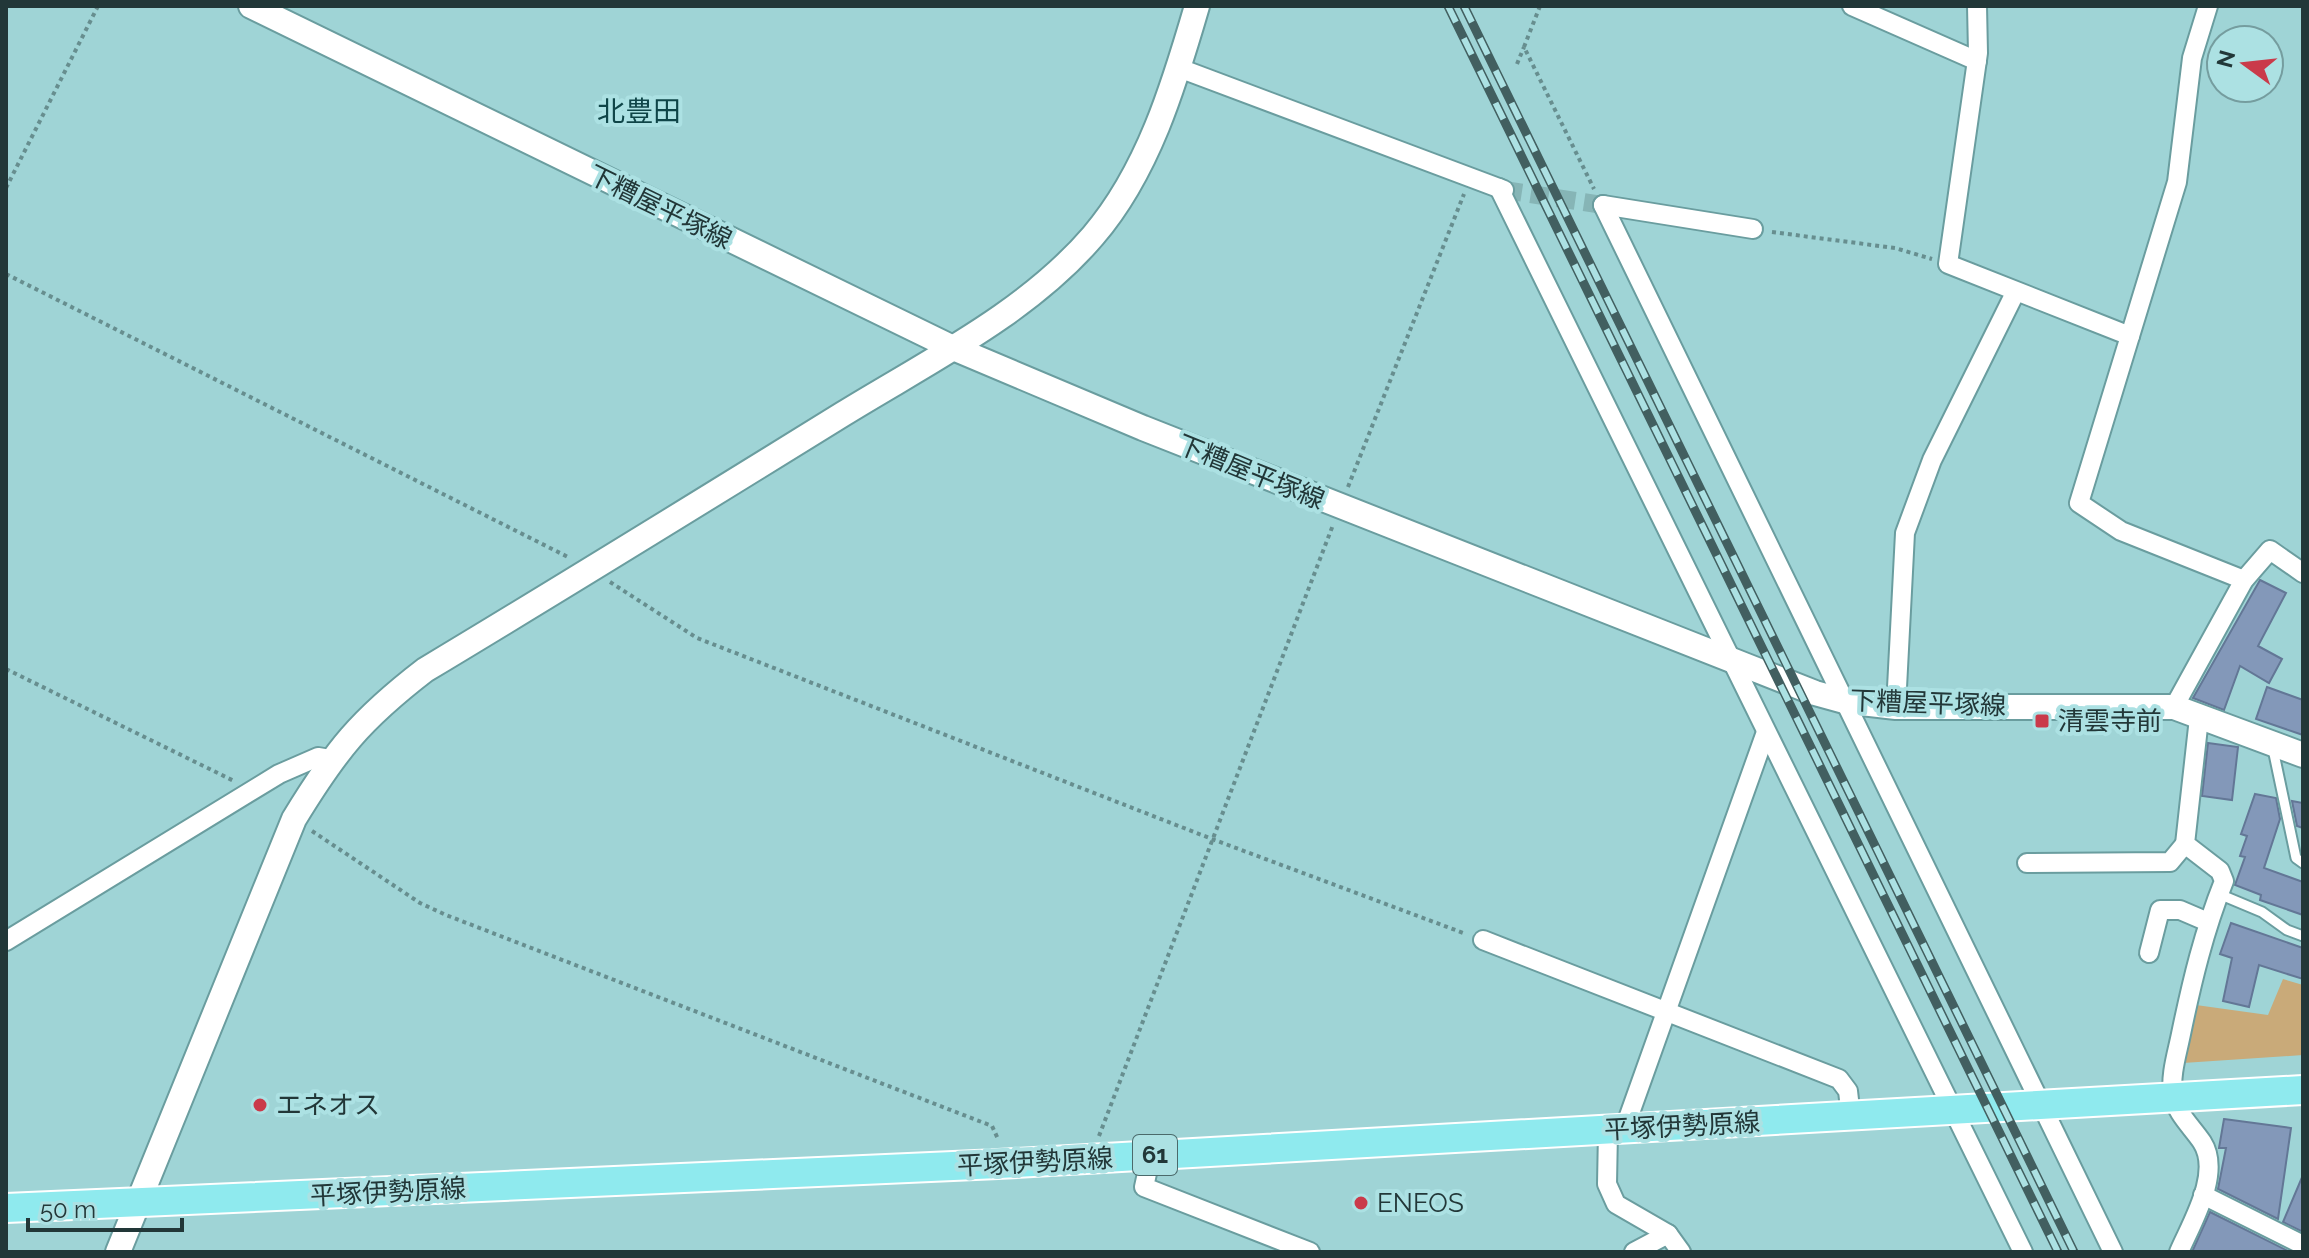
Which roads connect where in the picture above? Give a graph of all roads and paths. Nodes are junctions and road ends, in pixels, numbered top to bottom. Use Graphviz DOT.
graph roads {
  1 [pos="98,6"];
  2 [pos="251,6"];
  3 [pos="1197,6"];
  4 [pos="1540,6"];
  5 [pos="1852,6"];
  6 [pos="1977,6"];
  7 [pos="2208,6"];
  8 [pos="1524,47"];
  9 [pos="1977,61"];
  10 [pos="1517,64"];
  11 [pos="1179,68"];
  12 [pos="1471,178"];
  13 [pos="6,188"];
  14 [pos="1603,205"];
  15 [pos="1753,229"];
  16 [pos="1948,264"];
  17 [pos="6,274"];
  18 [pos="2015,293"];
  19 [pos="2130,336"];
  20 [pos="951,347"];
  21 [pos="1340,507"];
  22 [pos="592,569"];
  23 [pos="2303,573"];
  24 [pos="2244,580"];
  25 [pos="1736,664"];
  26 [pos="6,669"];
  27 [pos="1844,701"];
  28 [pos="1896,707"];
  29 [pos="2174,707"];
  30 [pos="2199,718"];
  31 [pos="1766,732"];
  32 [pos="2272,744"];
  33 [pos="2303,755"];
  34 [pos="330,759"];
  35 [pos="252,791"];
  36 [pos="294,819"];
  37 [pos="1212,839"];
  38 [pos="2185,844"];
  39 [pos="2027,863"];
  40 [pos="2303,863"];
  41 [pos="2219,894"];
  42 [pos="2208,922"];
  43 [pos="2303,936"];
  44 [pos="1483,940"];
  45 [pos="6,941"];
  46 [pos="2149,953"];
  47 [pos="1666,1011"];
  48 [pos="2303,1090"];
  49 [pos="2173,1097"];
  50 [pos="2039,1106"];
  51 [pos="1957,1111"];
  52 [pos="1851,1117"];
  53 [pos="1616,1129"];
  54 [pos="1151,1155"];
  55 [pos="1099,1159"];
  56 [pos="998,1164"];
  57 [pos="2203,1195"];
  58 [pos="137,1203"];
  59 [pos="6,1208"];
  60 [pos="1668,1234"];
  61 [pos="2303,1245"];
  62 [pos="118,1252"];
  63 [pos="1310,1252"];
  64 [pos="1634,1252"];
  65 [pos="1681,1252"];
  66 [pos="2023,1252"];
  67 [pos="2113,1252"];
  68 [pos="2179,1252"];
  1 -- 13 [label="path"];
  2 -- 20 [label="main road, 下糟屋平塚線"];
  3 -- 11 [label="main road"];
  4 -- 8 [label="path"];
  5 -- 9 [label="street"];
  6 -- 9 [label="street"];
  7 -- 19 [label="street"];
  8 -- 10 [label="path"];
  8 -- 14 [label="path"];
  9 -- 16 [label="street"];
  11 -- 12 [label="street"];
  11 -- 20 [label="main road"];
  12 -- 21 [label="path"];
  12 -- 25 [label="street"];
  14 -- 15 [label="street"];
  14 -- 27 [label="street"];
  15 -- 16 [label="path"];
  16 -- 18 [label="street"];
  17 -- 22 [label="path"];
  18 -- 19 [label="street"];
  18 -- 28 [label="street"];
  19 -- 24 [label="street"];
  20 -- 21 [label="main road, 下糟屋平塚線"];
  20 -- 22 [label="main road"];
  21 -- 25 [label="main road, 下糟屋平塚線"];
  21 -- 37 [label="path"];
  22 -- 34 [label="main road"];
  22 -- 37 [label="path"];
  23 -- 24 [label="street"];
  24 -- 29 [label="street"];
  25 -- 27 [label="main road, 下糟屋平塚線"];
  25 -- 31 [label="street"];
  26 -- 35 [label="path"];
  27 -- 28 [label="main road, 下糟屋平塚線"];
  27 -- 50 [label="street"];
  28 -- 29 [label="main road, 下糟屋平塚線"];
  29 -- 30 [label="main road, 下糟屋平塚線"];
  30 -- 32 [label="main road, 下糟屋平塚線"];
  30 -- 38 [label="street"];
  31 -- 47 [label="street"];
  31 -- 51 [label="street"];
  32 -- 33 [label="main road, 下糟屋平塚線"];
  32 -- 40 [label="lane"];
  34 -- 35 [label="street"];
  34 -- 36 [label="main road"];
  35 -- 45 [label="street"];
  36 -- 56 [label="path"];
  36 -- 58 [label="main road"];
  37 -- 44 [label="path"];
  37 -- 55 [label="path"];
  38 -- 39 [label="street"];
  38 -- 41 [label="street"];
  41 -- 42 [label="street"];
  41 -- 43 [label="lane"];
  42 -- 46 [label="street"];
  42 -- 49 [label="street"];
  44 -- 47 [label="street"];
  47 -- 52 [label="street"];
  47 -- 53 [label="street"];
  48 -- 49 [label="main road, 平塚伊勢原線 / 61"];
  49 -- 50 [label="main road, 平塚伊勢原線 / 61"];
  49 -- 57 [label="street"];
  50 -- 51 [label="main road, 平塚伊勢原線 / 61"];
  50 -- 67 [label="street"];
  51 -- 52 [label="main road, 平塚伊勢原線 / 61"];
  51 -- 66 [label="street"];
  52 -- 53 [label="main road, 平塚伊勢原線 / 61"];
  53 -- 54 [label="main road, 平塚伊勢原線 / 61"];
  53 -- 60 [label="street"];
  54 -- 55 [label="main road, 平塚伊勢原線 / 61"];
  54 -- 63 [label="street"];
  55 -- 56 [label="main road, 平塚伊勢原線 / 61"];
  56 -- 58 [label="main road, 平塚伊勢原線 / 61"];
  57 -- 61 [label="street"];
  57 -- 68 [label="street"];
  58 -- 59 [label="main road, 平塚伊勢原線 / 61"];
  58 -- 62 [label="main road"];
  60 -- 64 [label="street"];
  60 -- 65 [label="street"];
}
